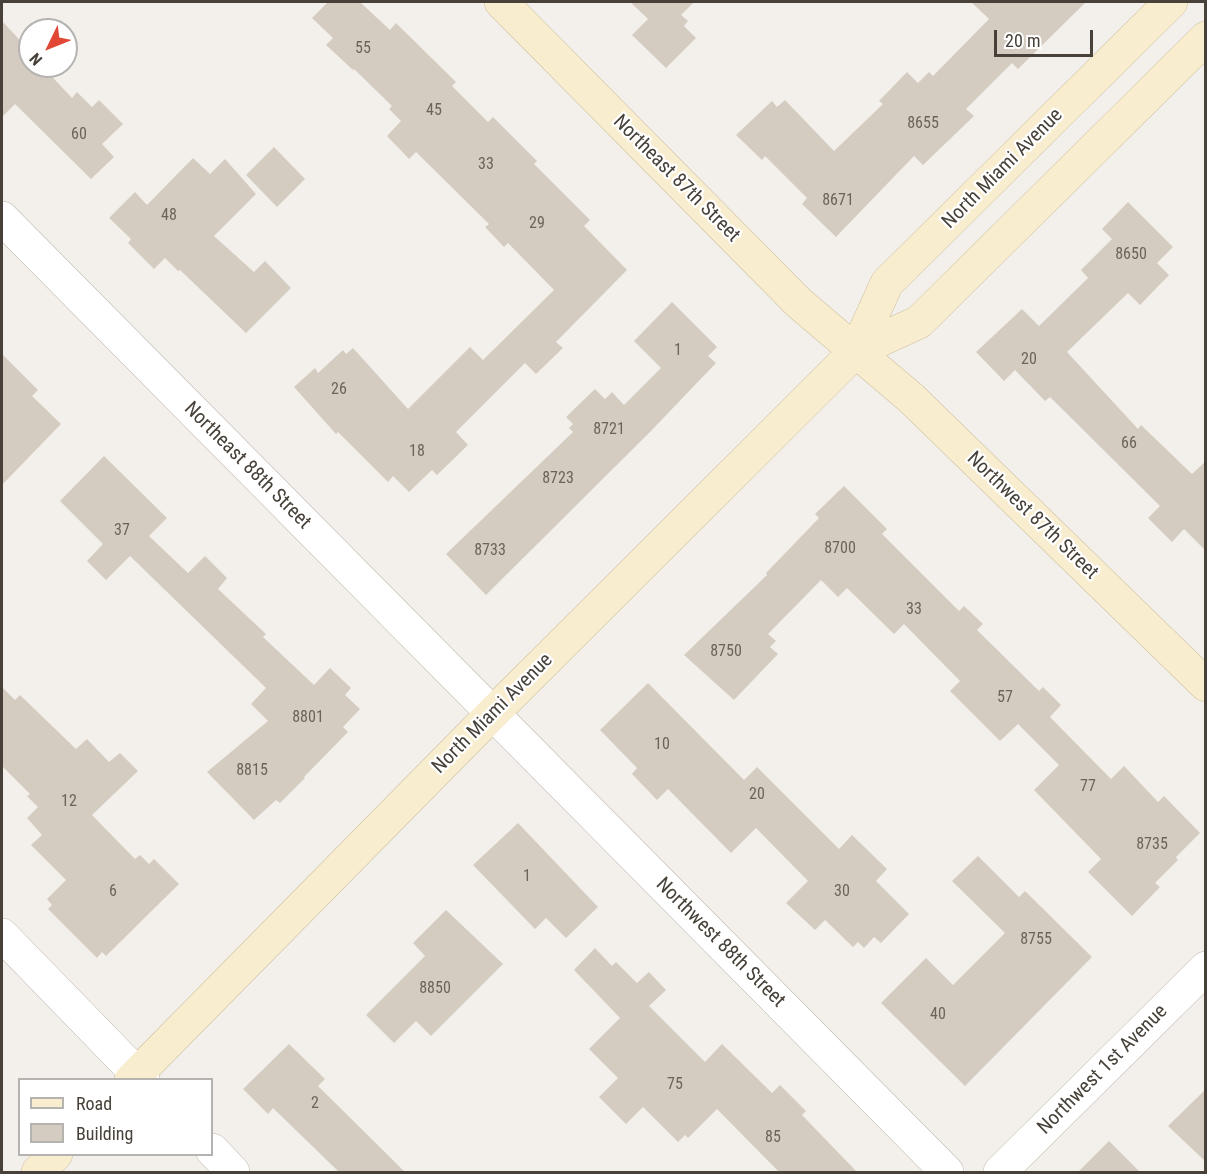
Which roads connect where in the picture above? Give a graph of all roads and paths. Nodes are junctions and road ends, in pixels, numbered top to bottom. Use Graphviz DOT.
graph roads {
  1 [pos="1171,2"];
  2 [pos="516,6"];
  3 [pos="1206,38"];
  4 [pos="2,218"];
  5 [pos="856,351"];
  6 [pos="1206,685"];
  7 [pos="492,714"];
  8 [pos="2,935"];
  9 [pos="1206,968"];
  10 [pos="137,1078"];
  11 [pos="213,1151"];
  12 [pos="55,1156"];
  13 [pos="38,1173"];
  14 [pos="233,1173"];
  15 [pos="947,1173"];
  16 [pos="1000,1173"];
  1 -- 5 [label="main road, North Miami Avenue"];
  2 -- 5 [label="main road, Northeast 87th Street"];
  3 -- 5 [label="main road, North Miami Avenue"];
  4 -- 7 [label="street, Northeast 88th Street"];
  5 -- 6 [label="main road, Northwest 87th Street"];
  5 -- 7 [label="main road, North Miami Avenue"];
  7 -- 10 [label="main road, North Miami Avenue"];
  7 -- 15 [label="street, Northwest 88th Street"];
  8 -- 10 [label="street"];
  9 -- 16 [label="street, Northwest 1st Avenue"];
  11 -- 14 [label="street"];
  12 -- 13 [label="main road"];
}
